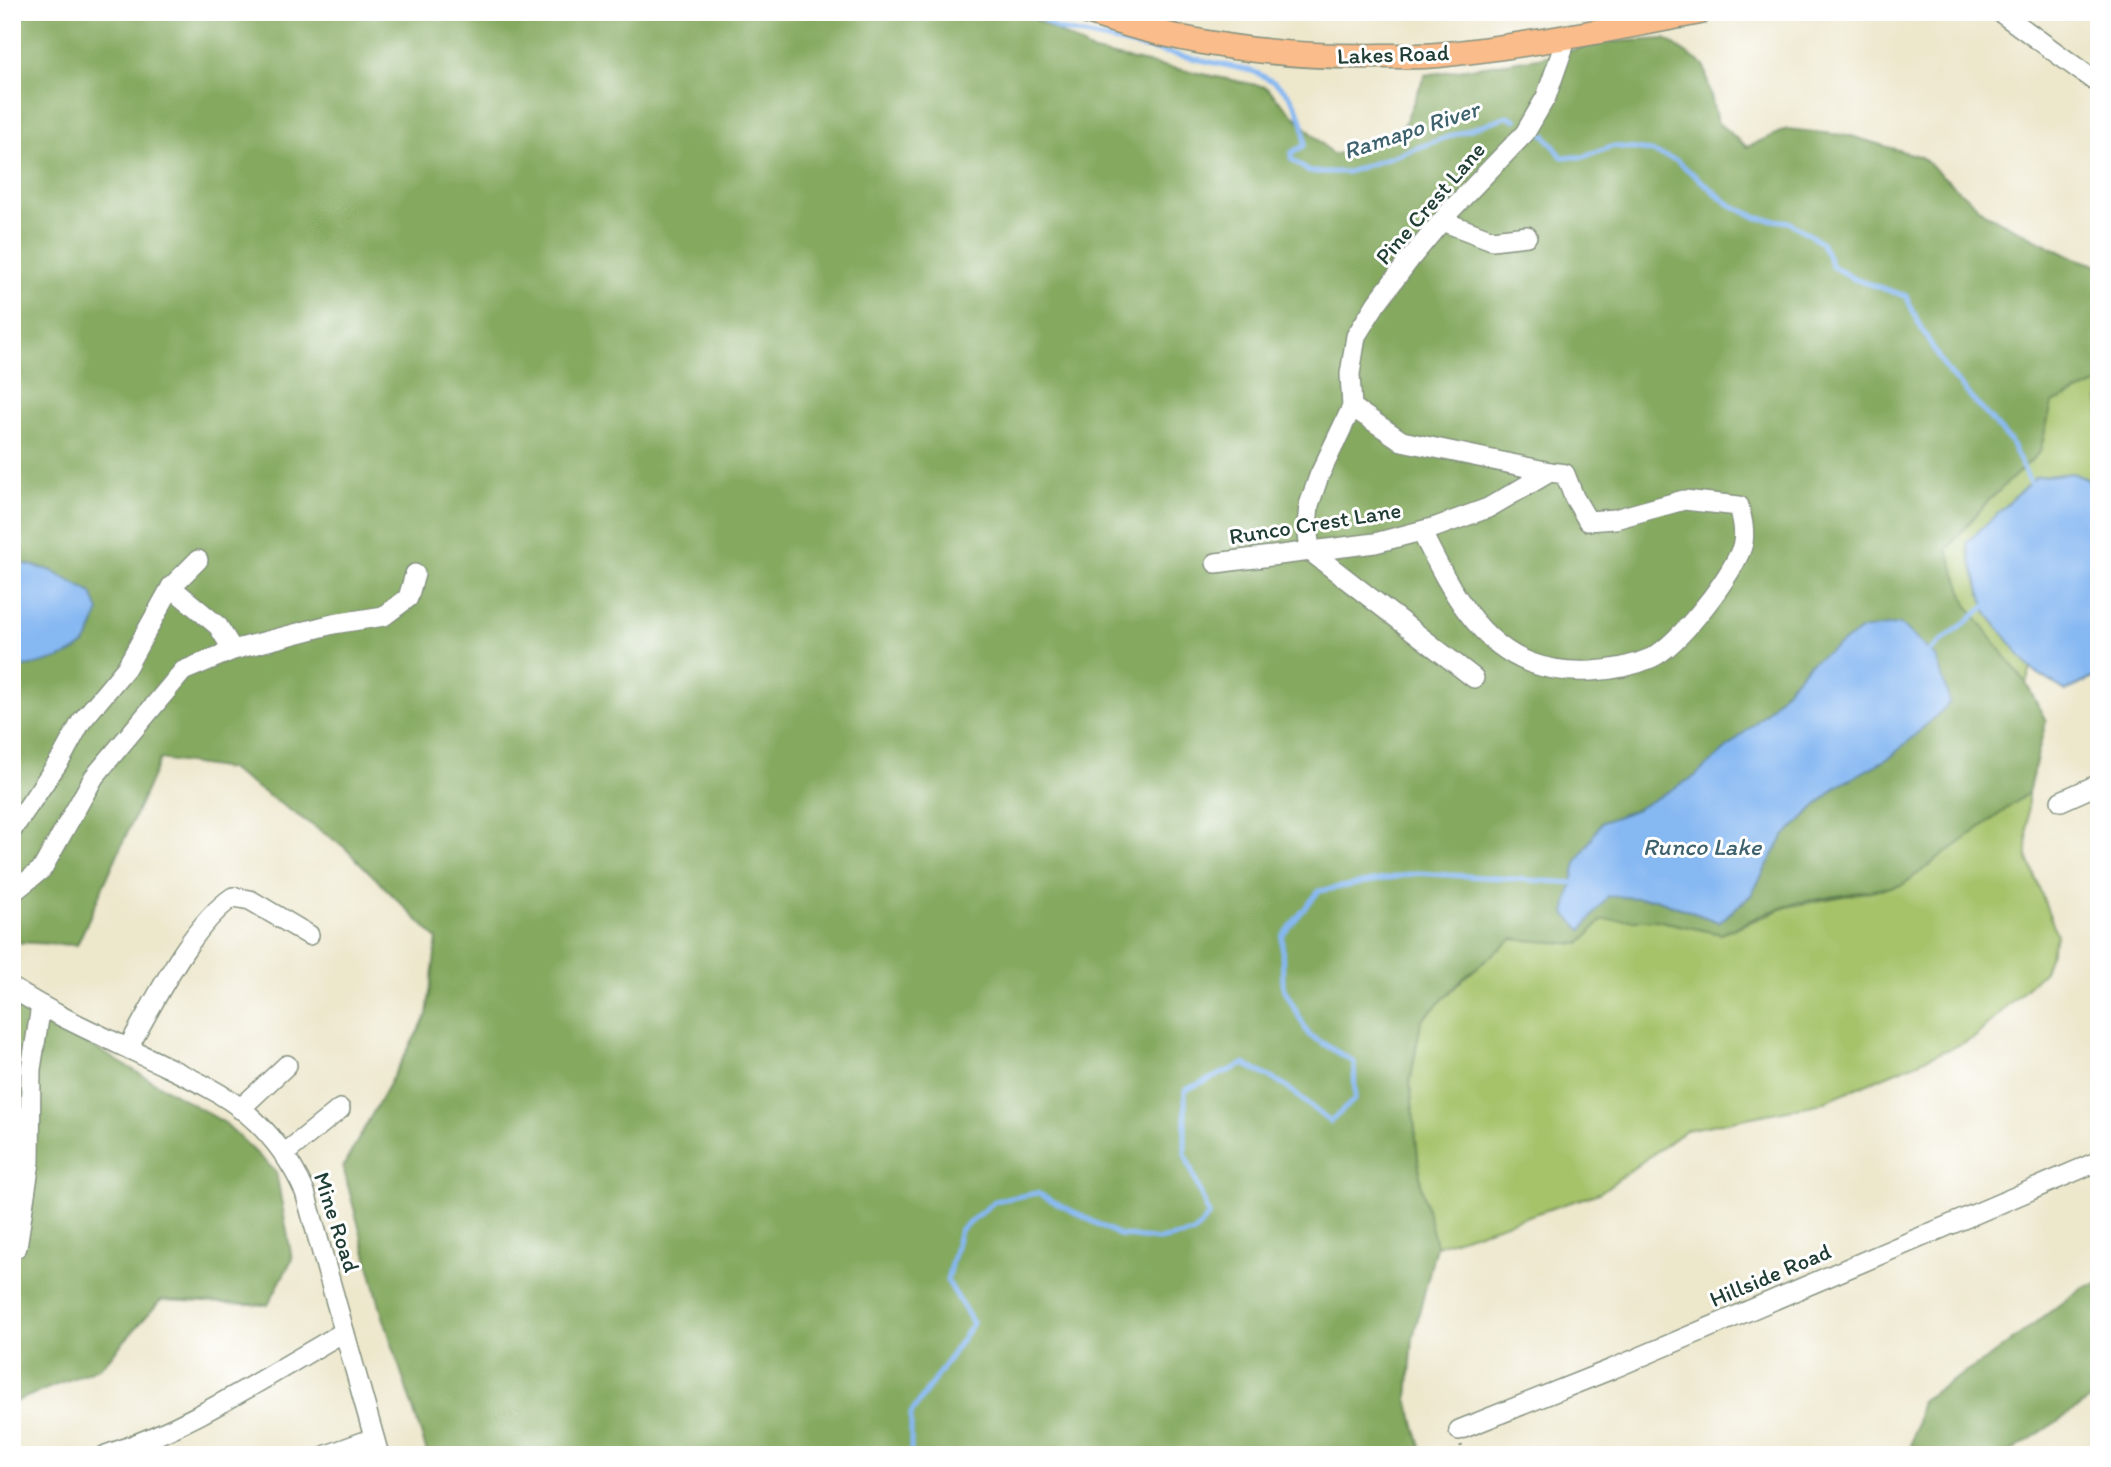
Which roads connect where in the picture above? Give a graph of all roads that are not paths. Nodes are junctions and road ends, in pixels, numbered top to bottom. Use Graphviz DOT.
graph roads {
  1 [pos="1087,12"];
  2 [pos="1700,12"];
  3 [pos="2000,12"];
  4 [pos="1657,16"];
  5 [pos="1567,37"];
  6 [pos="2099,84"];
  7 [pos="1442,221"];
  8 [pos="1527,236"];
  9 [pos="1352,407"];
  10 [pos="1550,472"];
  11 [pos="1421,531"];
  12 [pos="1310,551"];
  13 [pos="198,560"];
  14 [pos="1216,563"];
  15 [pos="415,574"];
  16 [pos="171,587"];
  17 [pos="233,650"];
  18 [pos="1474,678"];
  19 [pos="2099,784"];
  20 [pos="2061,801"];
  21 [pos="12,830"];
  22 [pos="12,893"];
  23 [pos="309,935"];
  24 [pos="12,988"];
  25 [pos="41,1006"];
  26 [pos="128,1048"];
  27 [pos="287,1065"];
  28 [pos="31,1069"];
  29 [pos="12,1077"];
  30 [pos="240,1108"];
  31 [pos="340,1109"];
  32 [pos="284,1154"];
  33 [pos="2099,1161"];
  34 [pos="17,1247"];
  35 [pos="344,1332"];
  36 [pos="1459,1430"];
  37 [pos="376,1447"];
  38 [pos="106,1455"];
  39 [pos="327,1455"];
  1 -- 5 [label="main road, Lakes Road"];
  2 -- 4 [label="main road, Lakes Road"];
  3 -- 6 [label="street"];
  4 -- 5 [label="main road, Lakes Road"];
  5 -- 7 [label="street, Pine Crest Lane"];
  7 -- 8 [label="street"];
  7 -- 9 [label="street, Pine Crest Lane"];
  9 -- 10 [label="street"];
  9 -- 12 [label="street"];
  10 -- 11 [label="street, Runco Crest Lane"];
  10 -- 11 [label="street, Runco Crest Lane"];
  11 -- 12 [label="street, Runco Crest Lane"];
  12 -- 14 [label="street, Runco Crest Lane"];
  12 -- 18 [label="street"];
  13 -- 16 [label="street"];
  15 -- 17 [label="street"];
  16 -- 17 [label="street"];
  16 -- 21 [label="street"];
  17 -- 22 [label="street"];
  19 -- 20 [label="street"];
  23 -- 26 [label="street"];
  24 -- 25 [label="street, Mine Road"];
  25 -- 26 [label="street, Mine Road"];
  25 -- 28 [label="street"];
  26 -- 30 [label="street, Mine Road"];
  27 -- 30 [label="street"];
  28 -- 29 [label="street"];
  28 -- 34 [label="street"];
  30 -- 32 [label="street, Mine Road"];
  31 -- 32 [label="street"];
  32 -- 35 [label="street, Mine Road"];
  33 -- 36 [label="street, Hillside Road"];
  35 -- 37 [label="street, Mine Road"];
  35 -- 38 [label="street"];
  37 -- 39 [label="street"];
}
